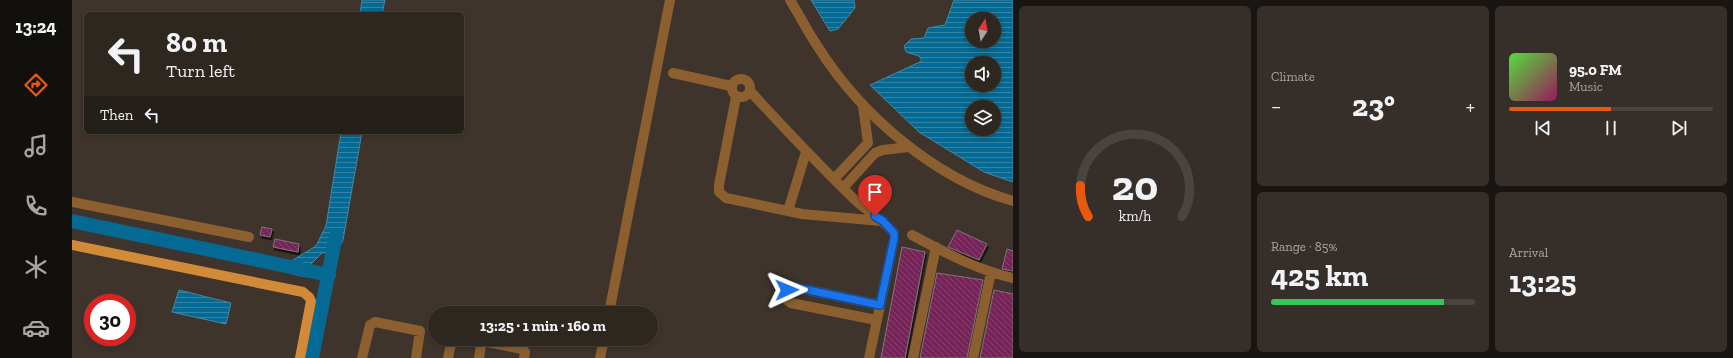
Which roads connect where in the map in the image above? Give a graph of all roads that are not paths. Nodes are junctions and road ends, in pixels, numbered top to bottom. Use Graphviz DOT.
graph roads {
  1 [pos="670,0"];
  2 [pos="790,0"];
  3 [pos="673,73"];
  4 [pos="732,86"];
  5 [pos="750,91"];
  6 [pos="736,97"];
  7 [pos="863,106"];
  8 [pos="909,147"];
  9 [pos="806,152"];
  10 [pos="834,179"];
  11 [pos="843,188"];
  12 [pos="1013,201"];
  13 [pos="72,202"];
  14 [pos="788,211"];
  15 [pos="883,221"];
  16 [pos="912,235"];
  17 [pos="249,237"];
  18 [pos="72,245"];
  19 [pos="936,247"];
  20 [pos="991,272"];
  21 [pos="1013,278"];
  22 [pos="880,305"];
  23 [pos="610,306"];
  24 [pos="876,320"];
  25 [pos="451,346"];
  26 [pos="481,346"];
  27 [pos="506,346"];
  28 [pos="603,346"];
  29 [pos="300,358"];
  30 [pos="362,358"];
  31 [pos="416,358"];
  32 [pos="448,358"];
  33 [pos="479,358"];
  34 [pos="524,358"];
  35 [pos="600,358"];
  36 [pos="869,358"];
  37 [pos="913,358"];
  38 [pos="973,358"];
  1 -- 23 [label="street"];
  2 -- 7 [label="street"];
  3 -- 4 [label="street"];
  4 -- 5 [label="street"];
  4 -- 6 [label="street"];
  5 -- 6 [label="street"];
  5 -- 9 [label="street"];
  6 -- 14 [label="street"];
  7 -- 8 [label="street"];
  7 -- 10 [label="street"];
  8 -- 11 [label="street"];
  8 -- 12 [label="street"];
  9 -- 10 [label="street"];
  9 -- 14 [label="street"];
  10 -- 11 [label="street"];
  11 -- 15 [label="street"];
  13 -- 17 [label="street"];
  14 -- 15 [label="street"];
  15 -- 22 [label="street"];
  16 -- 19 [label="street"];
  18 -- 29 [label="main road"];
  19 -- 20 [label="street"];
  19 -- 37 [label="street"];
  20 -- 21 [label="street"];
  20 -- 38 [label="street"];
  22 -- 24 [label="street"];
  22 -- 24 [label="street"];
  24 -- 36 [label="street"];
  25 -- 32 [label="street"];
  26 -- 33 [label="street"];
  27 -- 34 [label="street"];
  28 -- 35 [label="street"];
  30 -- 31 [label="street"];
}
